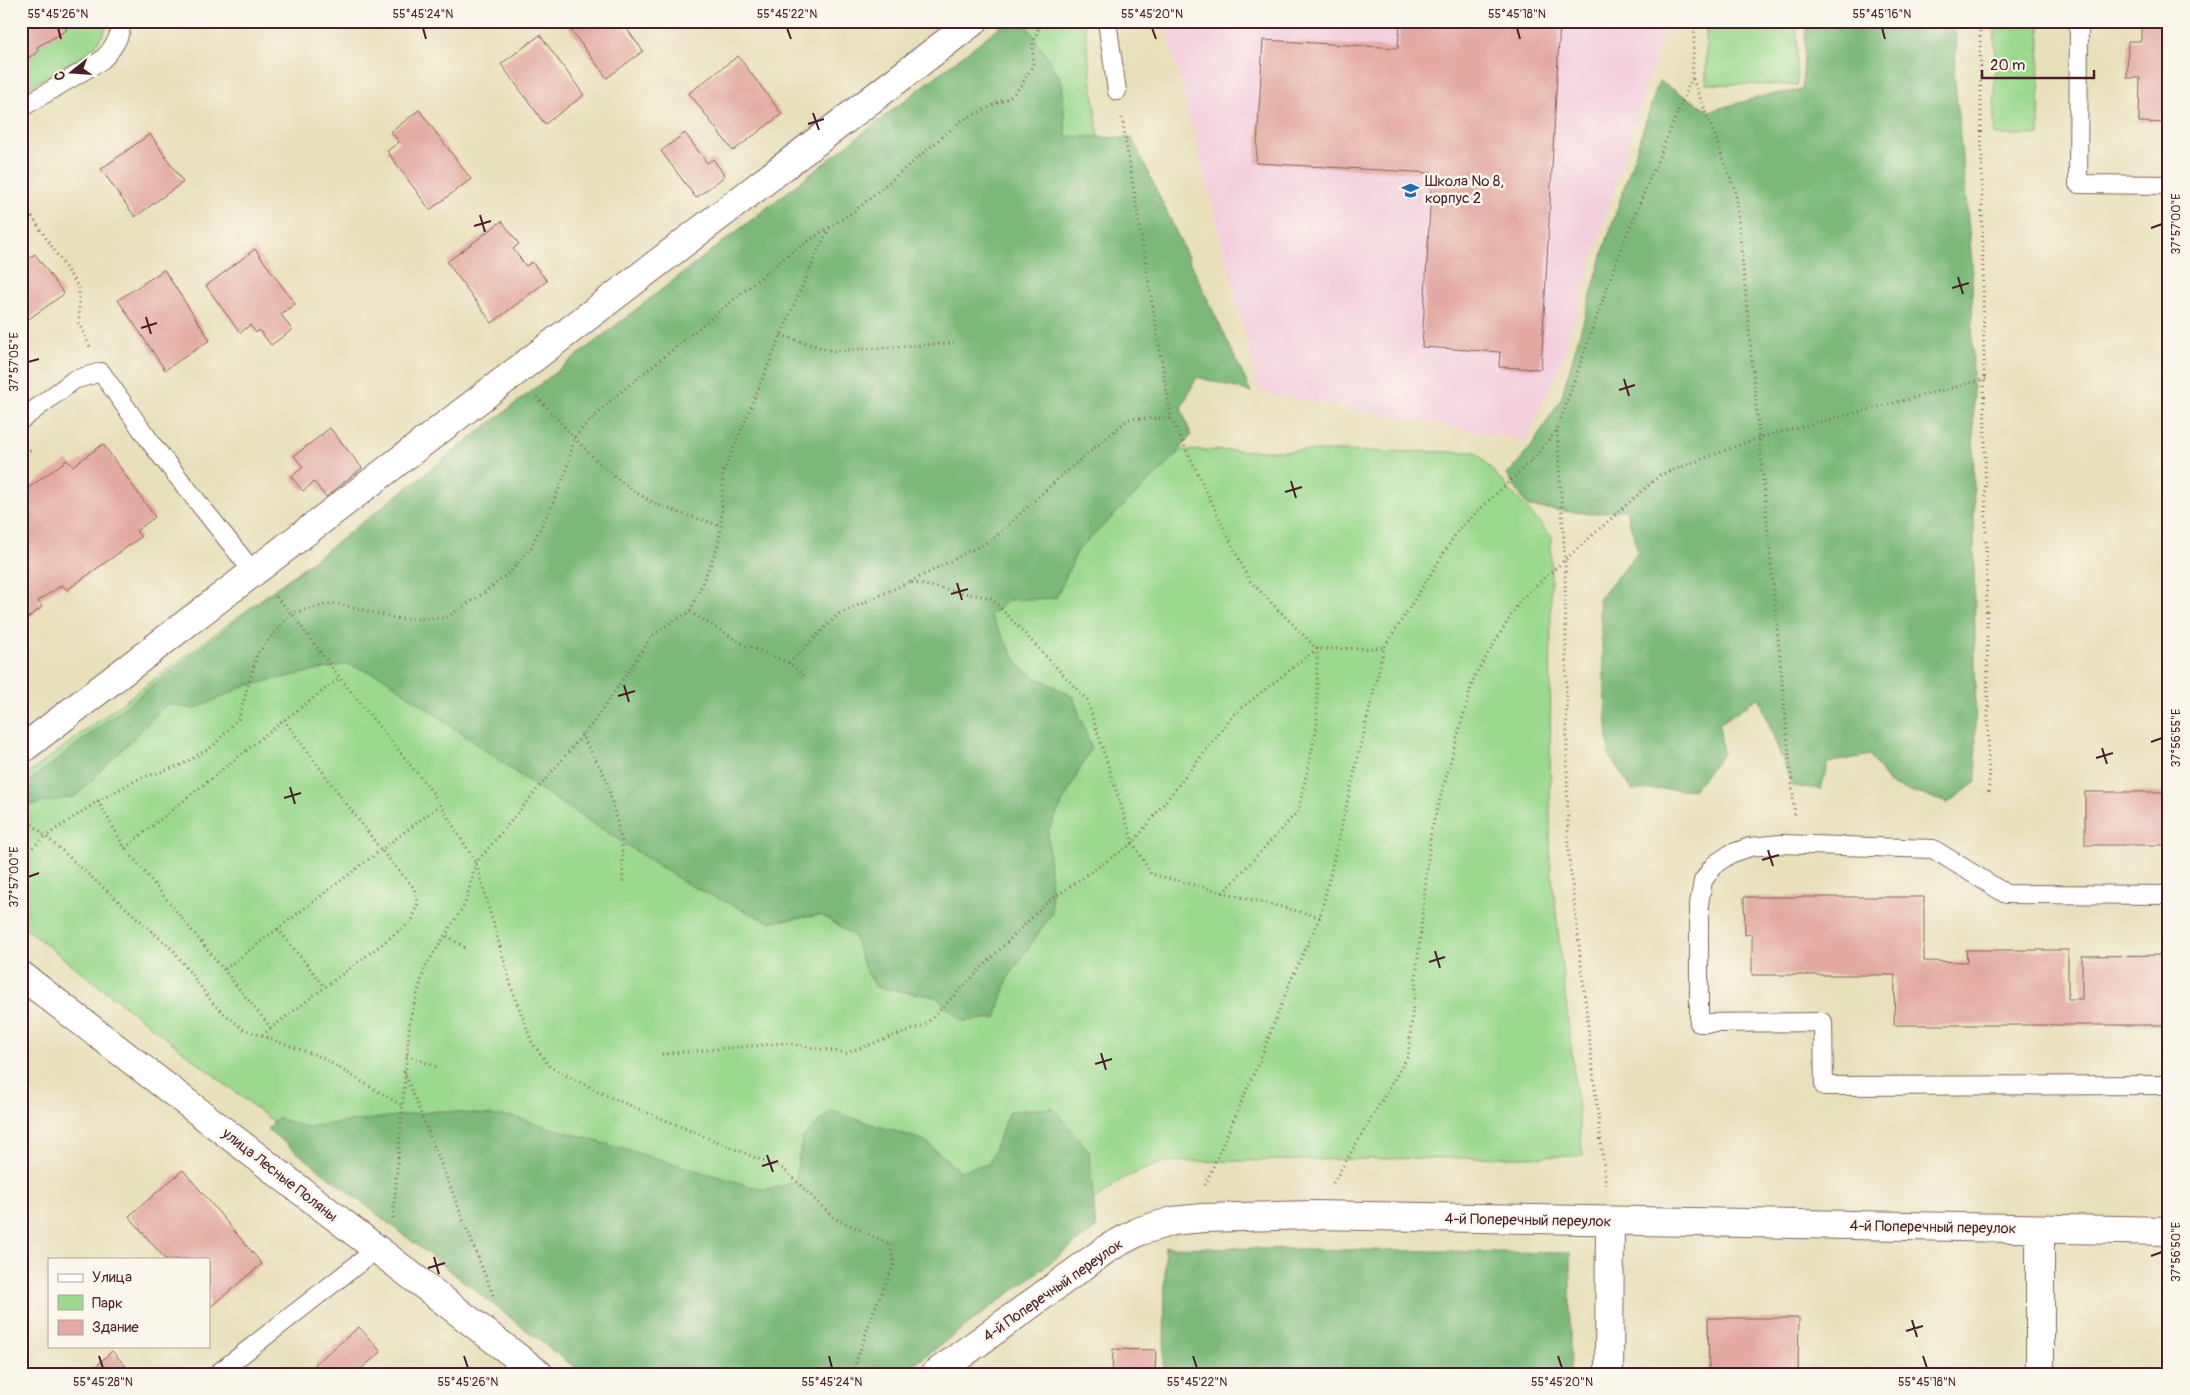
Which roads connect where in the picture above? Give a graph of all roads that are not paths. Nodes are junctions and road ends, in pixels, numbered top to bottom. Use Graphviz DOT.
graph roads {
  1 [pos="122,21"];
  2 [pos="974,21"];
  3 [pos="1107,21"];
  4 [pos="2079,21"];
  5 [pos="1117,91"];
  6 [pos="21,108"];
  7 [pos="2169,185"];
  8 [pos="21,420"];
  9 [pos="254,573"];
  10 [pos="21,750"];
  11 [pos="2169,895"];
  12 [pos="21,975"];
  13 [pos="2169,1085"];
  14 [pos="1610,1222"];
  15 [pos="2040,1229"];
  16 [pos="2169,1231"];
  17 [pos="377,1249"];
  18 [pos="217,1374"];
  19 [pos="538,1374"];
  20 [pos="935,1374"];
  21 [pos="1609,1374"];
  22 [pos="2040,1374"];
  1 -- 6 [label="lane"];
  2 -- 9 [label="street"];
  3 -- 5 [label="lane"];
  4 -- 7 [label="lane"];
  8 -- 9 [label="lane"];
  9 -- 10 [label="street"];
  11 -- 13 [label="lane"];
  12 -- 17 [label="street, улица Лесные Поляны"];
  14 -- 15 [label="street, 4-й Поперечный переулок"];
  14 -- 20 [label="street, 4-й Поперечный переулок"];
  14 -- 21 [label="street"];
  15 -- 16 [label="street, 4-й Поперечный переулок"];
  15 -- 22 [label="street"];
  17 -- 18 [label="lane"];
  17 -- 19 [label="street, улица Лесные Поляны"];
}
